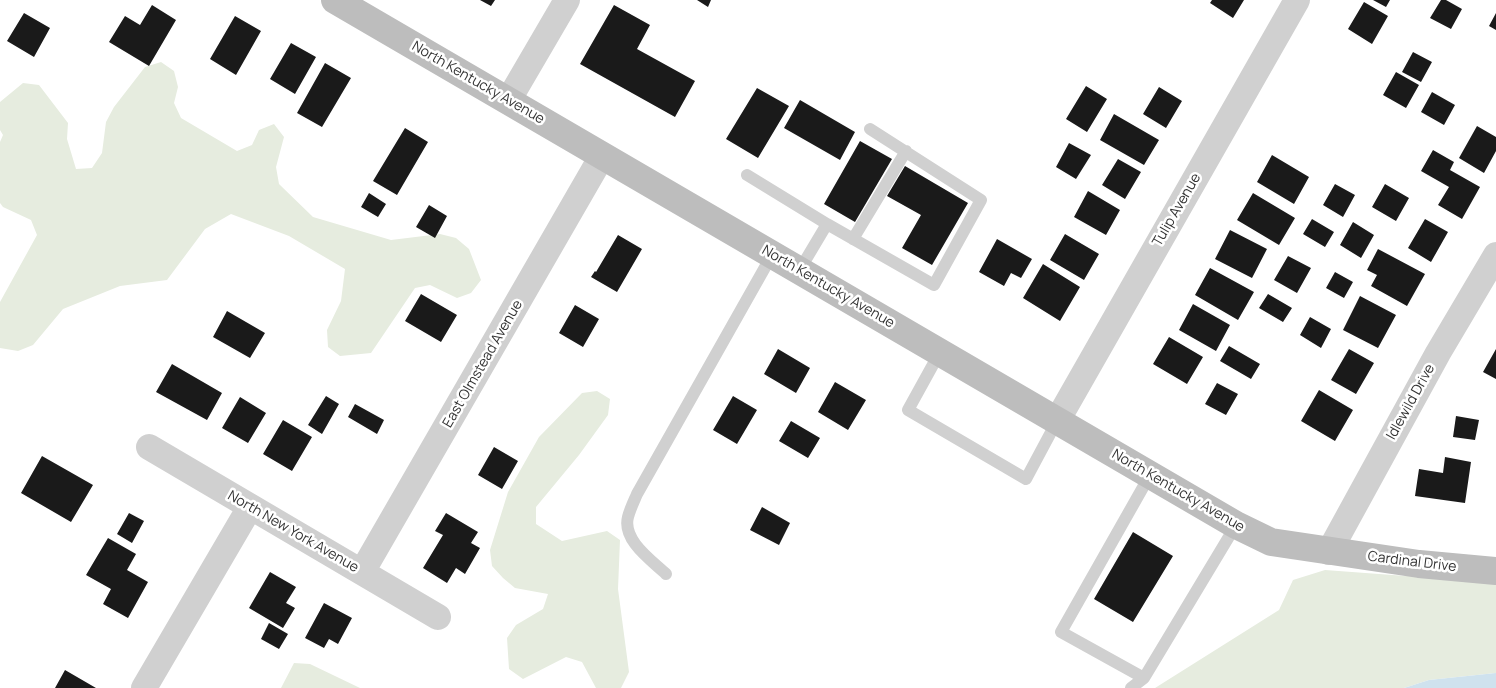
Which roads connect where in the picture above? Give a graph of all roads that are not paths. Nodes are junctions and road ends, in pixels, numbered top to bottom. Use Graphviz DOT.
graph roads {
  1 [pos="336,0"];
  2 [pos="567,0"];
  3 [pos="1297,0"];
  4 [pos="508,101"];
  5 [pos="870,129"];
  6 [pos="906,151"];
  7 [pos="602,156"];
  8 [pos="747,175"];
  9 [pos="827,224"];
  10 [pos="853,238"];
  11 [pos="772,255"];
  12 [pos="1496,255"];
  13 [pos="799,270"];
  14 [pos="940,352"];
  15 [pos="1057,421"];
  16 [pos="149,447"];
  17 [pos="1150,475"];
  18 [pos="250,507"];
  19 [pos="1236,525"];
  20 [pos="1329,552"];
  21 [pos="1496,571"];
  22 [pos="362,572"];
  23 [pos="666,574"];
  24 [pos="438,617"];
  25 [pos="1144,678"];
  26 [pos="144,688"];
  27 [pos="1131,688"];
  1 -- 4 [label="street, North Kentucky Avenue"];
  2 -- 4 [label="street"];
  3 -- 15 [label="street, Tulip Avenue"];
  4 -- 7 [label="street, North Kentucky Avenue"];
  5 -- 6 [label="lane"];
  6 -- 10 [label="lane"];
  6 -- 10 [label="lane"];
  7 -- 11 [label="street, North Kentucky Avenue"];
  7 -- 22 [label="street, East Olmstead Avenue"];
  8 -- 9 [label="lane"];
  9 -- 10 [label="lane"];
  9 -- 13 [label="lane"];
  11 -- 13 [label="street, North Kentucky Avenue"];
  11 -- 23 [label="lane"];
  12 -- 20 [label="street, Idlewild Drive"];
  13 -- 14 [label="street, North Kentucky Avenue"];
  14 -- 15 [label="street, North Kentucky Avenue"];
  14 -- 15 [label="lane"];
  15 -- 17 [label="street, North Kentucky Avenue"];
  16 -- 18 [label="street, North New York Avenue"];
  17 -- 19 [label="street, North Kentucky Avenue"];
  17 -- 25 [label="lane"];
  18 -- 22 [label="street, North New York Avenue"];
  18 -- 26 [label="street"];
  19 -- 20 [label="street, North Kentucky Avenue"];
  19 -- 25 [label="lane"];
  20 -- 21 [label="street, Cardinal Drive"];
  22 -- 24 [label="street, North New York Avenue"];
  25 -- 27 [label="lane"];
}
